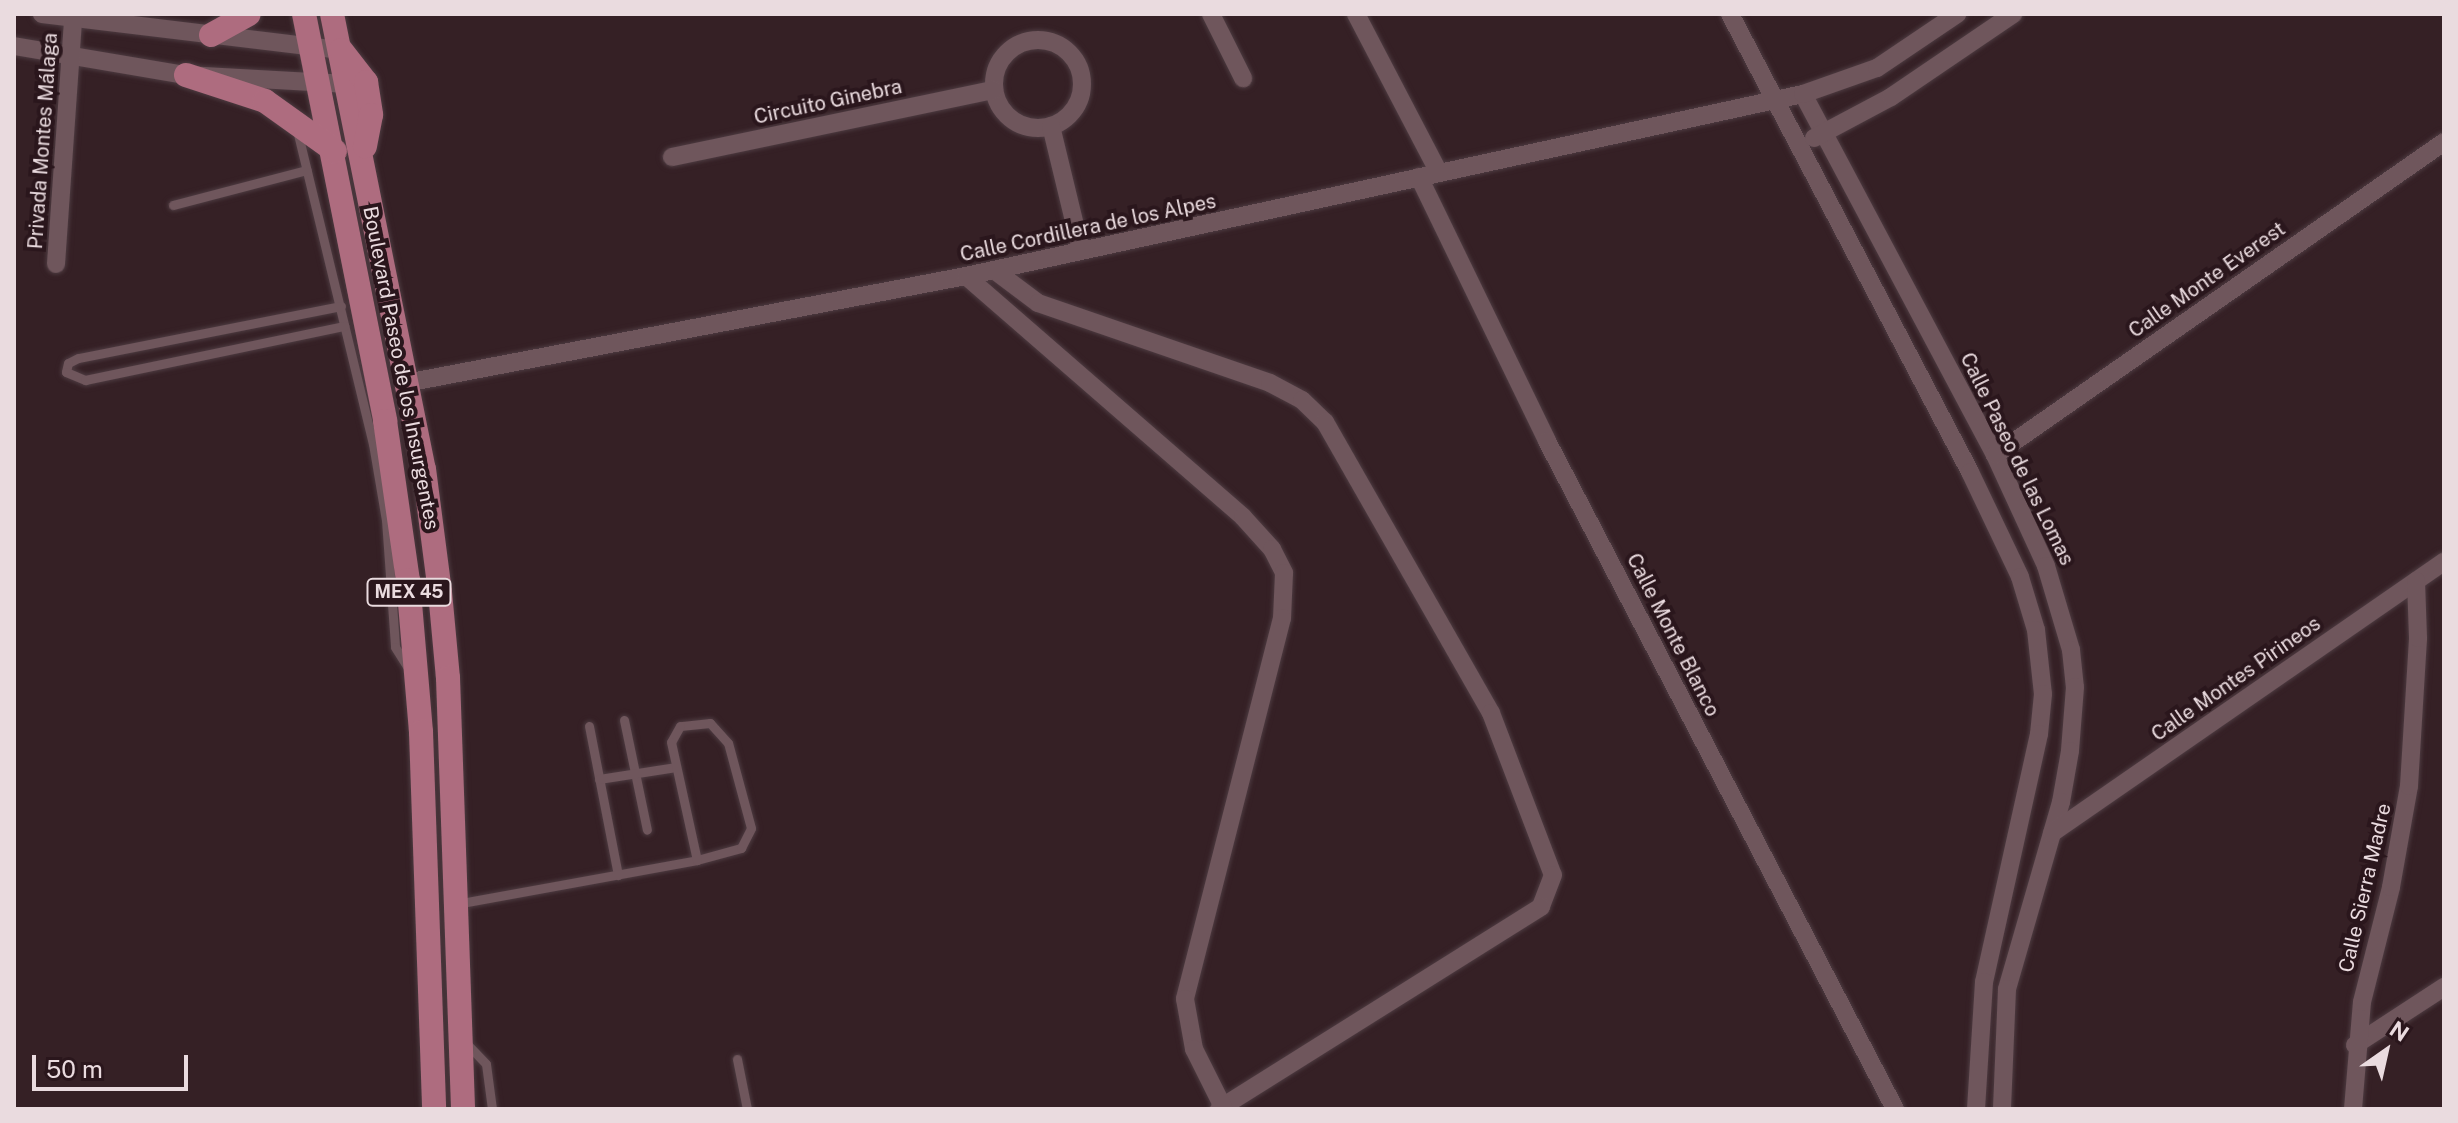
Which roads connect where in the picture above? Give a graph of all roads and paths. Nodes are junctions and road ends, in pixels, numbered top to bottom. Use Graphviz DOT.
graph roads {
  1 [pos="42,14"];
  2 [pos="249,14"];
  3 [pos="304,14"];
  4 [pos="332,14"];
  5 [pos="1211,14"];
  6 [pos="1356,14"];
  7 [pos="1730,14"];
  8 [pos="1957,14"];
  9 [pos="2013,14"];
  10 [pos="73,20"];
  11 [pos="211,35"];
  12 [pos="14,46"];
  13 [pos="313,46"];
  14 [pos="341,50"];
  15 [pos="69,57"];
  16 [pos="186,75"];
  17 [pos="1243,78"];
  18 [pos="321,83"];
  19 [pos="348,84"];
  20 [pos="994,90"];
  21 [pos="1803,94"];
  22 [pos="1776,98"];
  23 [pos="295,119"];
  24 [pos="1051,126"];
  25 [pos="1825,134"];
  26 [pos="2444,142"];
  27 [pos="1800,143"];
  28 [pos="335,151"];
  29 [pos="362,156"];
  30 [pos="672,157"];
  31 [pos="306,170"];
  32 [pos="1439,173"];
  33 [pos="1419,177"];
  34 [pos="173,205"];
  35 [pos="1081,250"];
  36 [pos="56,264"];
  37 [pos="994,270"];
  38 [pos="966,276"];
  39 [pos="341,306"];
  40 [pos="344,326"];
  41 [pos="406,383"];
  42 [pos="1995,455"];
  43 [pos="2444,562"];
  44 [pos="2416,581"];
  45 [pos="417,676"];
  46 [pos="624,720"];
  47 [pos="589,726"];
  48 [pos="676,767"];
  49 [pos="635,773"];
  50 [pos="599,779"];
  51 [pos="647,830"];
  52 [pos="2052,833"];
  53 [pos="697,860"];
  54 [pos="618,875"];
  55 [pos="453,904"];
  56 [pos="2444,987"];
  57 [pos="458,1035"];
  58 [pos="2355,1045"];
  59 [pos="737,1059"];
  60 [pos="1221,1108"];
  61 [pos="434,1109"];
  62 [pos="463,1109"];
  63 [pos="492,1109"];
  64 [pos="747,1109"];
  65 [pos="1895,1109"];
  66 [pos="1976,1109"];
  67 [pos="2002,1109"];
  68 [pos="2353,1109"];
  1 -- 10 [label="street"];
  2 -- 11 [label="main road"];
  3 -- 13 [label="main road, Boulevard Paseo de los Insurgentes / MEX 45"];
  4 -- 14 [label="main road, Boulevard Paseo de los Insurgentes"];
  5 -- 17 [label="street"];
  6 -- 32 [label="street"];
  7 -- 22 [label="street"];
  8 -- 21 [label="street"];
  9 -- 25 [label="street"];
  10 -- 11 [label="street"];
  10 -- 15 [label="street, Privada Montes Málaga"];
  11 -- 13 [label="street"];
  12 -- 15 [label="street"];
  13 -- 14 [label="street"];
  13 -- 18 [label="main road, Boulevard Paseo de los Insurgentes / MEX 45"];
  14 -- 19 [label="main road, Boulevard Paseo de los Insurgentes"];
  14 -- 29 [label="main road"];
  15 -- 16 [label="street"];
  15 -- 36 [label="street, Privada Montes Málaga"];
  16 -- 18 [label="street"];
  16 -- 23 [label="main road"];
  18 -- 19 [label="street"];
  18 -- 28 [label="main road, Boulevard Paseo de los Insurgentes / MEX 45"];
  19 -- 29 [label="main road, Boulevard Paseo de los Insurgentes / MEX 45"];
  20 -- 24 [label="street"];
  20 -- 24 [label="street"];
  20 -- 30 [label="street, Circuito Ginebra"];
  21 -- 22 [label="street"];
  21 -- 25 [label="street, Calle Paseo de las Lomas"];
  22 -- 27 [label="street"];
  22 -- 32 [label="street, Calle Cordillera de los Alpes"];
  23 -- 28 [label="main road"];
  23 -- 31 [label="lane"];
  24 -- 35 [label="street"];
  25 -- 27 [label="street"];
  25 -- 42 [label="street, Calle Paseo de las Lomas"];
  26 -- 42 [label="street, Calle Monte Everest"];
  27 -- 66 [label="street"];
  28 -- 45 [label="main road, Boulevard Paseo de los Insurgentes / MEX 45"];
  29 -- 41 [label="main road, Boulevard Paseo de los Insurgentes / MEX 45"];
  31 -- 34 [label="lane"];
  31 -- 39 [label="lane"];
  32 -- 33 [label="street, Calle Cordillera de los Alpes"];
  33 -- 35 [label="street, Calle Cordillera de los Alpes"];
  33 -- 65 [label="street, Calle Monte Blanco"];
  35 -- 37 [label="street, Calle Cordillera de los Alpes"];
  37 -- 38 [label="street, Calle Cordillera de los Alpes"];
  37 -- 60 [label="street"];
  38 -- 41 [label="street, Calle Cordillera de los Alpes"];
  38 -- 60 [label="street"];
  39 -- 40 [label="lane"];
  39 -- 40 [label="lane"];
  40 -- 45 [label="lane"];
  41 -- 55 [label="main road, Boulevard Paseo de los Insurgentes / MEX 45"];
  42 -- 52 [label="street, Calle Paseo de las Lomas"];
  43 -- 44 [label="street, Calle Montes Pirineos"];
  44 -- 52 [label="street, Calle Montes Pirineos"];
  44 -- 58 [label="street, Calle Sierra Madre"];
  45 -- 61 [label="main road, Boulevard Paseo de los Insurgentes / MEX 45"];
  46 -- 49 [label="lane"];
  47 -- 50 [label="lane"];
  48 -- 49 [label="lane"];
  48 -- 53 [label="lane"];
  48 -- 53 [label="lane"];
  49 -- 50 [label="lane"];
  49 -- 51 [label="lane"];
  50 -- 54 [label="lane"];
  52 -- 67 [label="street, Calle Paseo de las Lomas"];
  53 -- 54 [label="lane"];
  54 -- 55 [label="lane"];
  55 -- 57 [label="main road, Boulevard Paseo de los Insurgentes / MEX 45"];
  56 -- 58 [label="street"];
  57 -- 62 [label="main road, Boulevard Paseo de los Insurgentes / MEX 45"];
  57 -- 63 [label="lane"];
  58 -- 68 [label="street, Calle Sierra Madre"];
  59 -- 64 [label="lane"];
}
